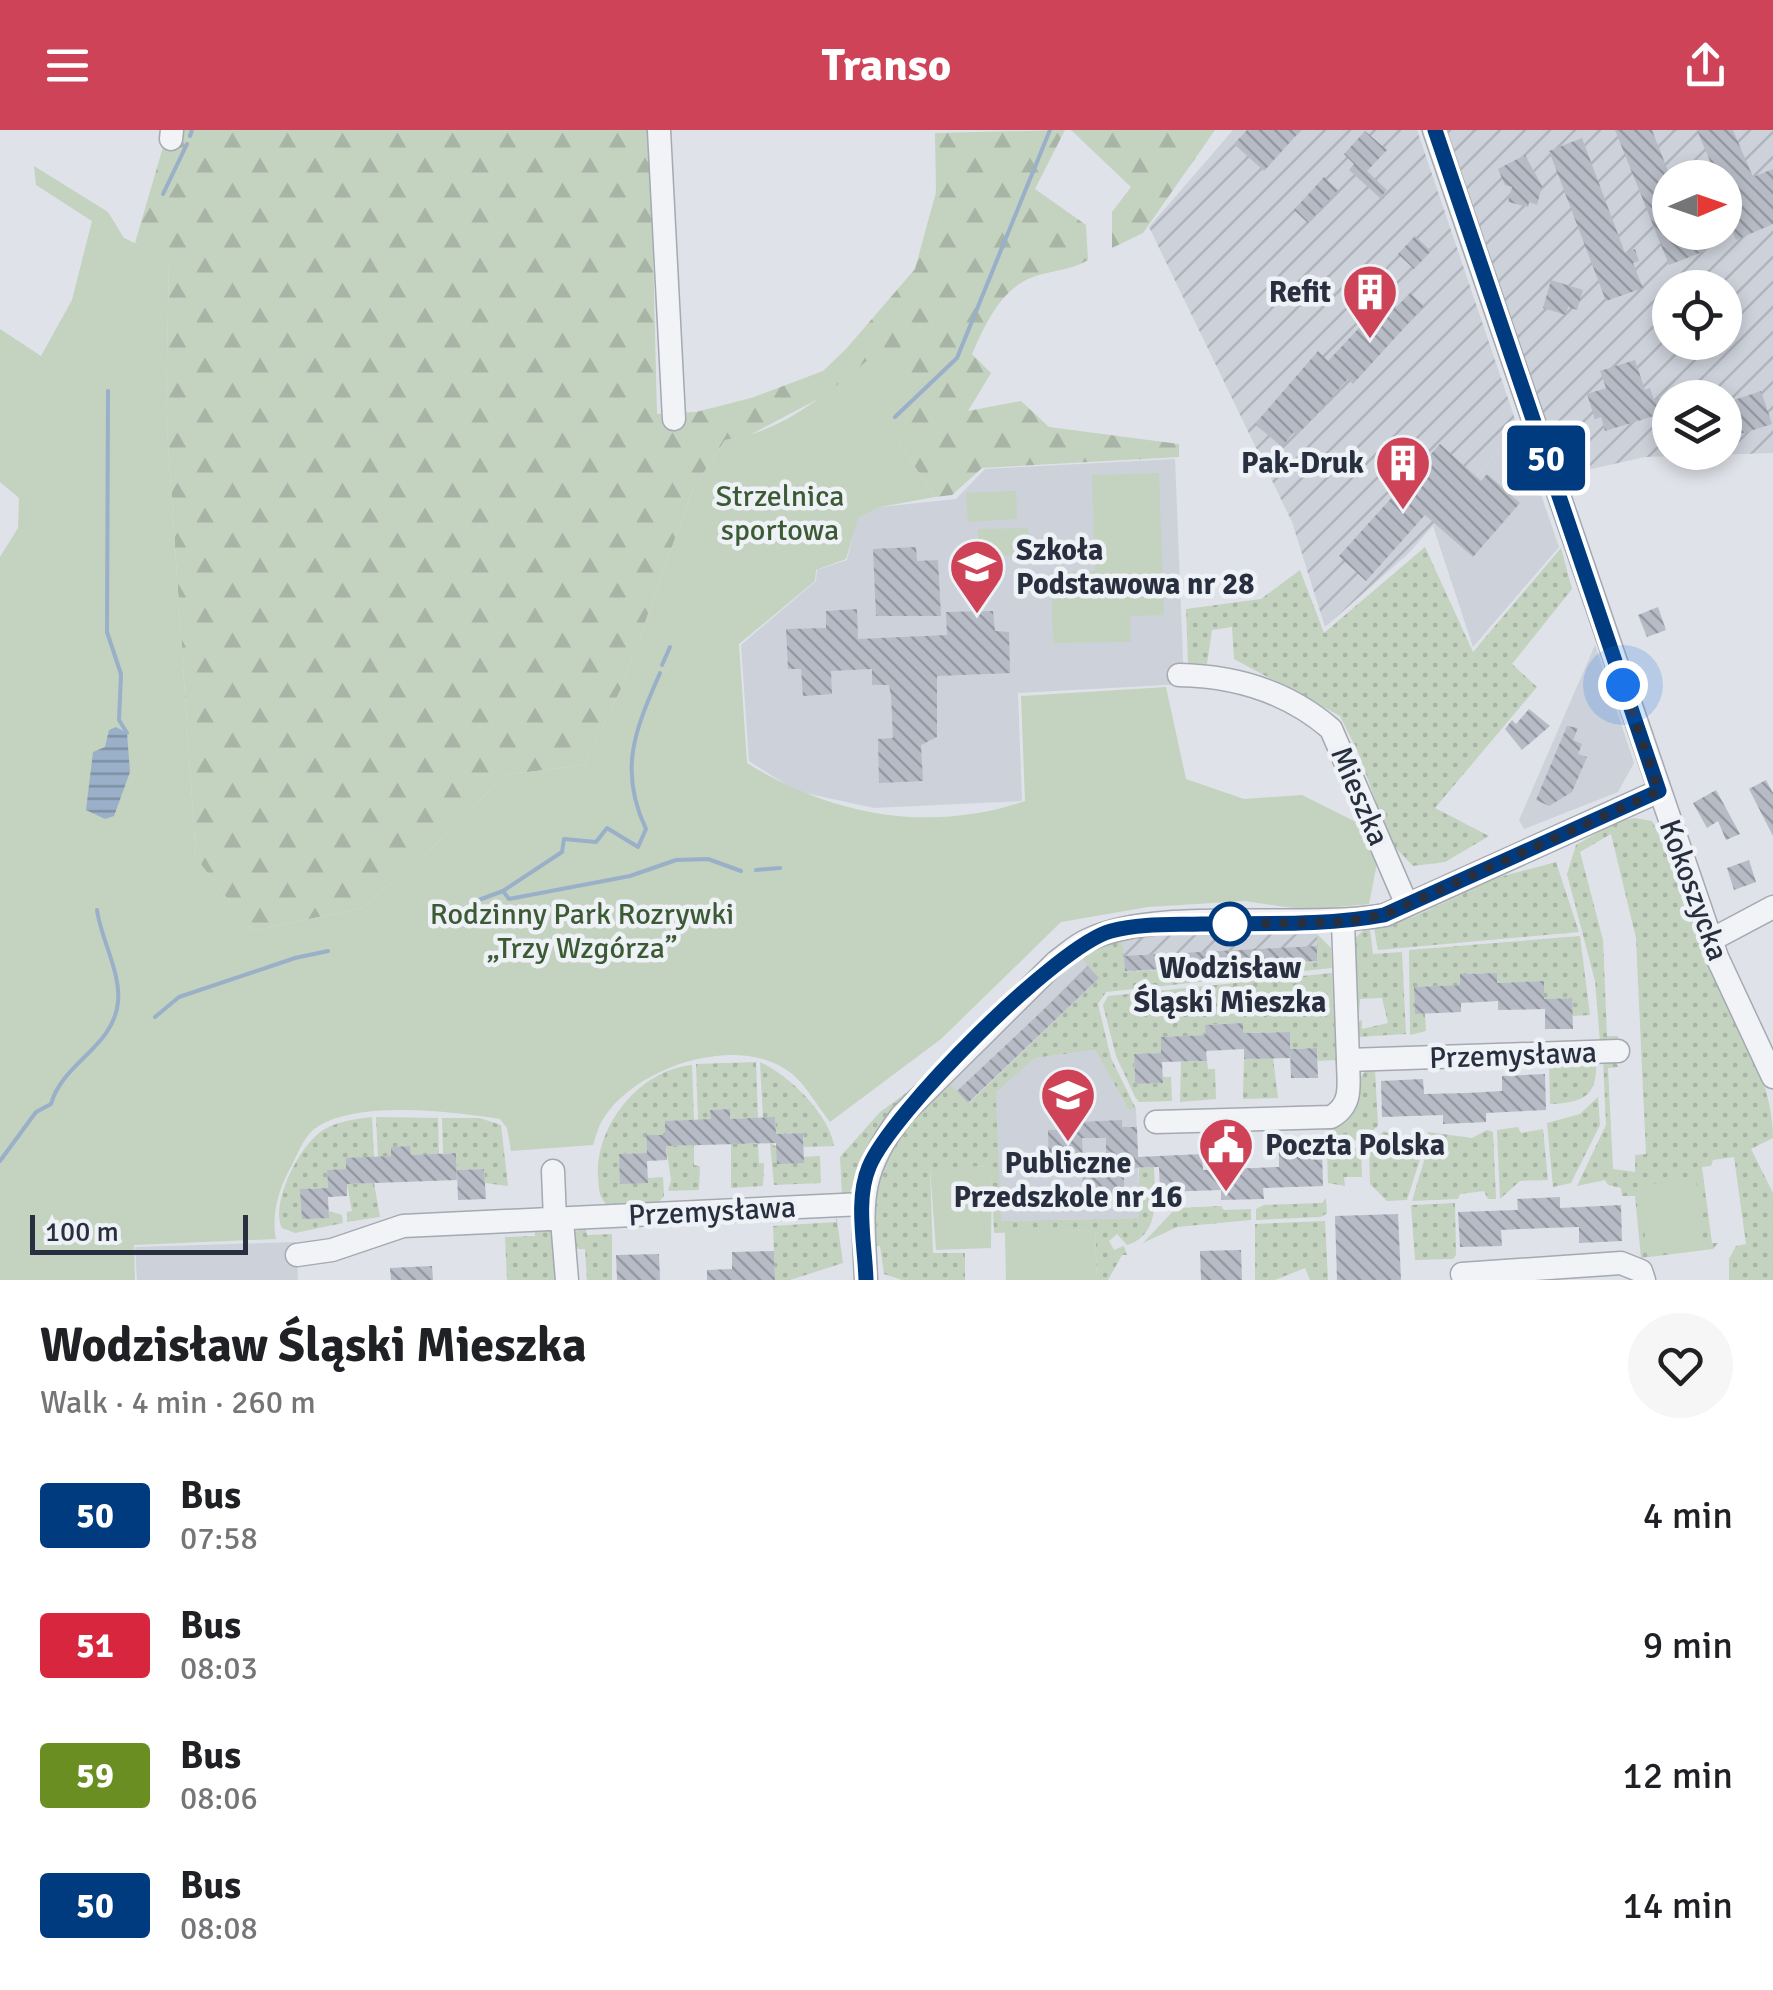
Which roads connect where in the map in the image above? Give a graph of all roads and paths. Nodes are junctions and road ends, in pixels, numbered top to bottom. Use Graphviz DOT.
graph roads {
  1 [pos="659,130"];
  2 [pos="1434,130"];
  3 [pos="674,411"];
  4 [pos="1179,674"];
  5 [pos="1659,791"];
  6 [pos="1407,905"];
  7 [pos="1773,907"];
  8 [pos="1343,922"];
  9 [pos="1711,940"];
  10 [pos="1618,1052"];
  11 [pos="1348,1060"];
  12 [pos="1773,1078"];
  13 [pos="1156,1122"];
  14 [pos="553,1171"];
  15 [pos="863,1204"];
  16 [pos="559,1220"];
  17 [pos="297,1255"];
  18 [pos="1462,1274"];
  19 [pos="567,1280"];
  20 [pos="866,1280"];
  21 [pos="1644,1280"];
  1 -- 3 [label="street"];
  2 -- 5 [label="street, Kokoszycka"];
  4 -- 6 [label="street, Mieszka"];
  5 -- 6 [label="street"];
  5 -- 9 [label="street, Kokoszycka"];
  6 -- 8 [label="street"];
  7 -- 9 [label="street"];
  8 -- 11 [label="street"];
  8 -- 15 [label="street"];
  9 -- 12 [label="street, Kokoszycka"];
  10 -- 11 [label="street, Przemysława"];
  11 -- 13 [label="street"];
  14 -- 16 [label="street"];
  15 -- 16 [label="street, Przemysława"];
  15 -- 20 [label="street"];
  16 -- 17 [label="street, Przemysława"];
  16 -- 19 [label="street"];
  18 -- 21 [label="street"];
}
